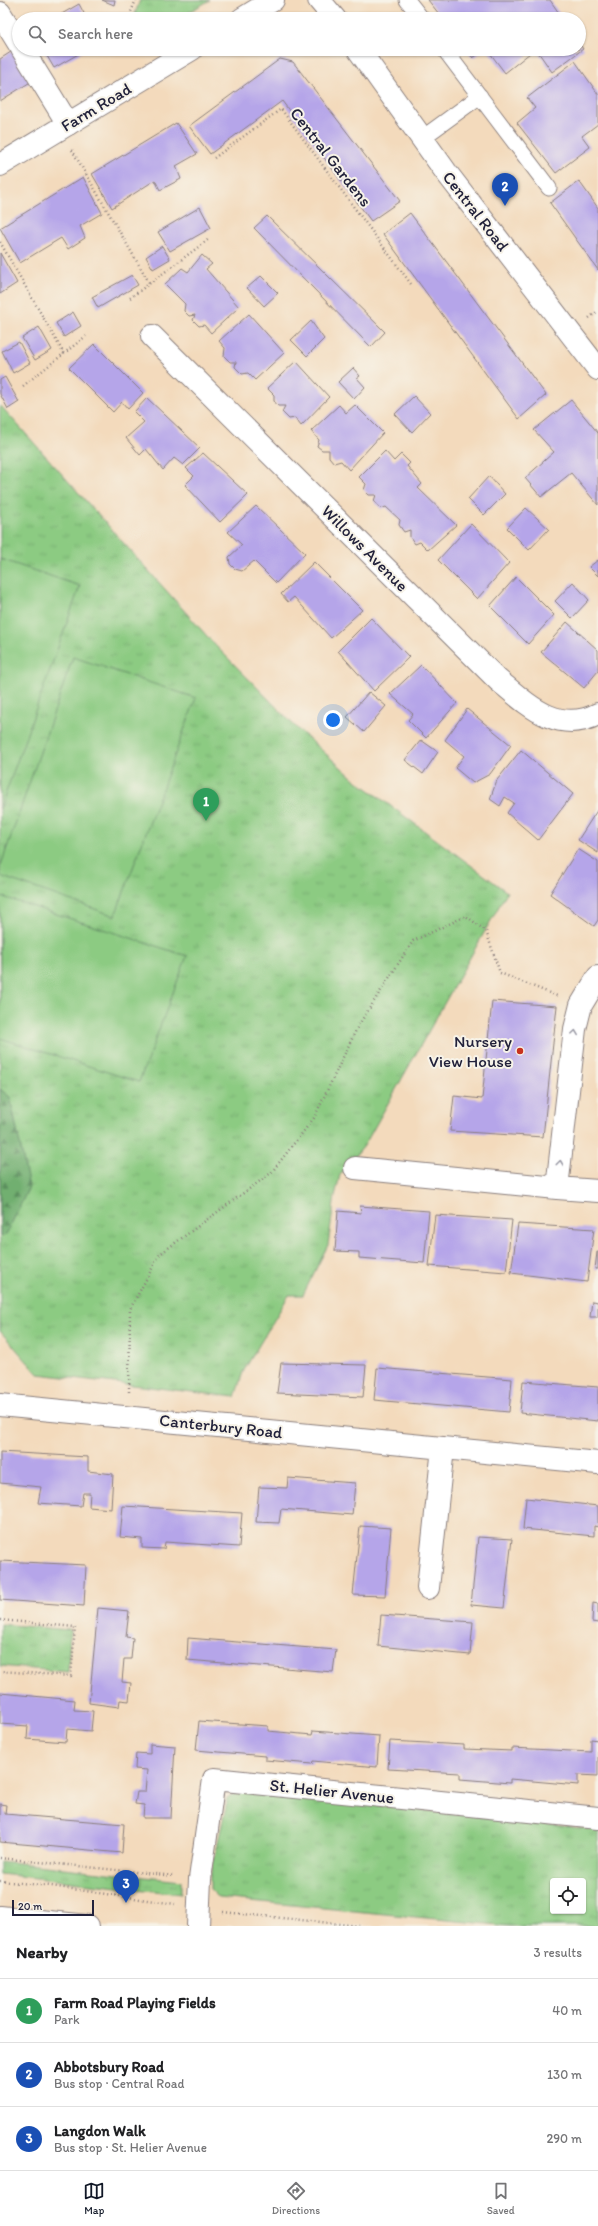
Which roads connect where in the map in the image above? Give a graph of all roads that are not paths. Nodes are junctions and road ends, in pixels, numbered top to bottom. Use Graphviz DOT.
graph roads {
  1 [pos="273,0"];
  2 [pos="319,0"];
  3 [pos="407,0"];
  4 [pos="253,12"];
  5 [pos="328,12"];
  6 [pos="416,12"];
  7 [pos="0,13"];
  8 [pos="12,33"];
  9 [pos="26,56"];
  10 [pos="181,56"];
  11 [pos="363,56"];
  12 [pos="449,56"];
  13 [pos="480,96"];
  14 [pos="64,127"];
  15 [pos="421,138"];
  16 [pos="0,165"];
  17 [pos="549,188"];
  18 [pos="152,336"];
  19 [pos="598,369"];
  20 [pos="598,714"];
  21 [pos="598,977"];
  22 [pos="355,1168"];
  23 [pos="557,1188"];
  24 [pos="598,1191"];
  25 [pos="0,1405"];
  26 [pos="443,1448"];
  27 [pos="598,1463"];
  28 [pos="428,1588"];
  29 [pos="598,1818"];
  30 [pos="0,1917"];
  31 [pos="88,1926"];
  32 [pos="198,1926"];
  1 -- 4 [label="main road"];
  2 -- 5 [label="main road"];
  3 -- 6 [label="lane"];
  7 -- 8 [label="main road"];
  9 -- 14 [label="main road"];
  10 -- 14 [label="main road, Farm Road"];
  11 -- 15 [label="main road, Central Road"];
  12 -- 13 [label="lane"];
  13 -- 15 [label="lane"];
  13 -- 17 [label="lane"];
  14 -- 16 [label="main road, Farm Road"];
  15 -- 19 [label="main road, Central Road"];
  18 -- 20 [label="main road, Willows Avenue"];
  23 -- 21 [label="main road, one-way"];
  22 -- 23 [label="main road"];
  23 -- 24 [label="main road"];
  25 -- 26 [label="main road, Canterbury Road"];
  26 -- 27 [label="main road, Canterbury Road"];
  26 -- 28 [label="main road"];
  29 -- 32 [label="main road, St. Helier Avenue"];
  30 -- 31 [label="main road"];
}
